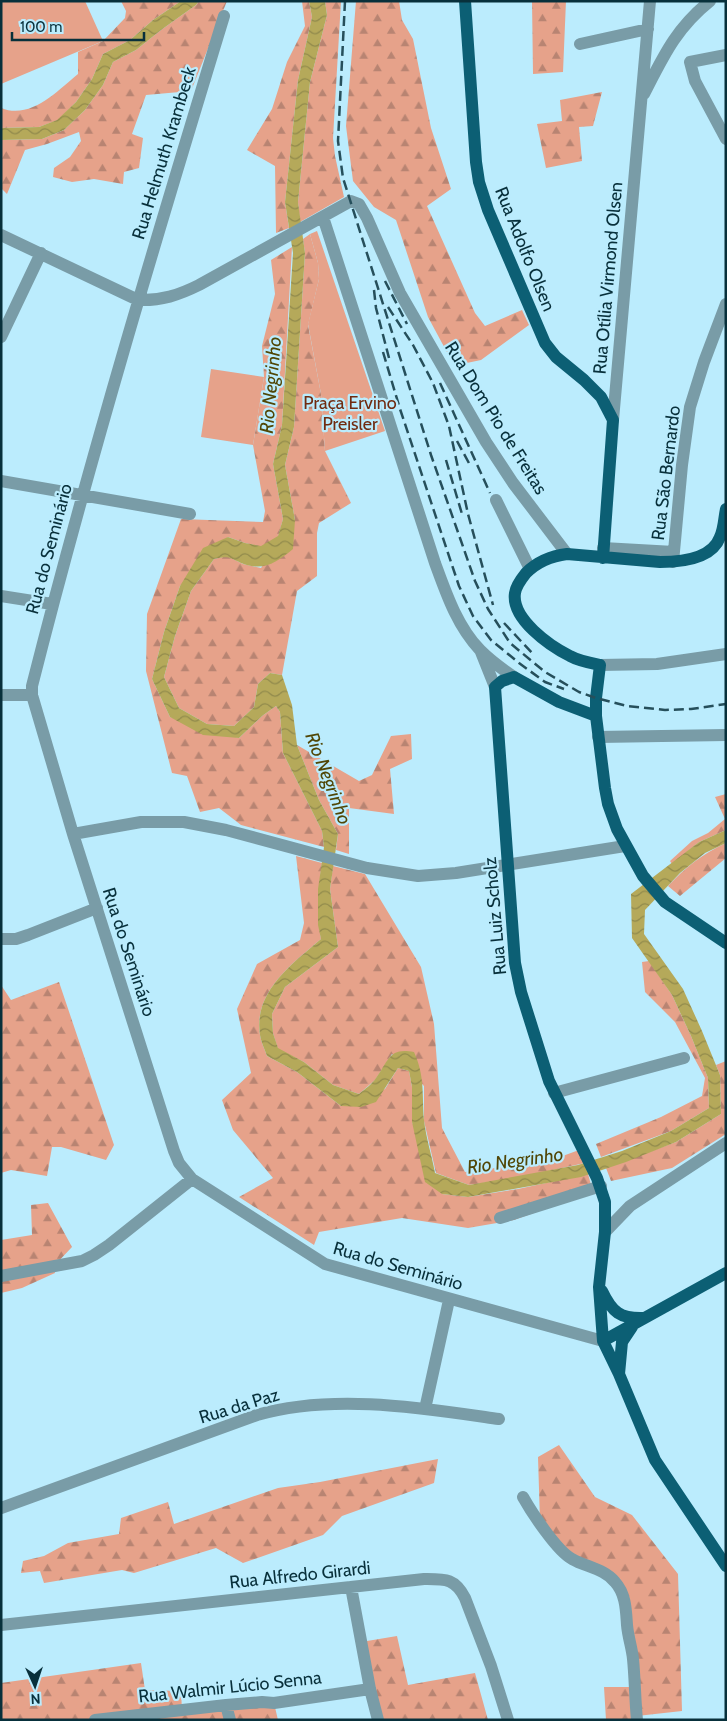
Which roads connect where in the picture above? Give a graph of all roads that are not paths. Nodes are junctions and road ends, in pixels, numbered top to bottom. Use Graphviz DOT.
graph roads {
  1 [pos="465,1"];
  2 [pos="650,1"];
  3 [pos="710,1"];
  4 [pos="224,16"];
  5 [pos="648,29"];
  6 [pos="580,44"];
  7 [pos="726,55"];
  8 [pos="641,100"];
  9 [pos="726,139"];
  10 [pos="323,217"];
  11 [pos="1,235"];
  12 [pos="41,253"];
  13 [pos="138,300"];
  14 [pos="726,304"];
  15 [pos="1,337"];
  16 [pos="614,420"];
  17 [pos="1,481"];
  18 [pos="82,495"];
  19 [pos="496,500"];
  20 [pos="726,509"];
  21 [pos="190,514"];
  22 [pos="603,553"];
  23 [pos="567,554"];
  24 [pos="674,557"];
  25 [pos="530,570"];
  26 [pos="1,596"];
  27 [pos="52,604"];
  28 [pos="480,650"];
  29 [pos="726,654"];
  30 [pos="600,665"];
  31 [pos="514,677"];
  32 [pos="495,687"];
  33 [pos="1,695"];
  34 [pos="32,695"];
  35 [pos="596,716"];
  36 [pos="726,735"];
  37 [pos="598,737"];
  38 [pos="73,834"];
  39 [pos="625,846"];
  40 [pos="507,864"];
  41 [pos="97,908"];
  42 [pos="1,939"];
  43 [pos="726,943"];
  44 [pos="684,1058"];
  45 [pos="554,1093"];
  46 [pos="726,1143"];
  47 [pos="192,1179"];
  48 [pos="599,1182"];
  49 [pos="500,1218"];
  50 [pos="605,1232"];
  51 [pos="726,1273"];
  52 [pos="1,1276"];
  53 [pos="600,1286"];
  54 [pos="449,1300"];
  55 [pos="641,1320"];
  56 [pos="603,1342"];
  57 [pos="619,1374"];
  58 [pos="425,1409"];
  59 [pos="499,1419"];
  60 [pos="523,1497"];
  61 [pos="1,1508"];
  62 [pos="726,1566"];
  63 [pos="351,1587"];
  64 [pos="1,1625"];
  65 [pos="370,1688"];
  66 [pos="226,1705"];
  67 [pos="95,1720"];
  68 [pos="230,1720"];
  69 [pos="378,1720"];
  70 [pos="508,1720"];
  71 [pos="637,1720"];
  1 -- 16 [label="main road, Rua Adolfo Olsen"];
  2 -- 5 [label="street, Rua Otília Virmond Olsen"];
  3 -- 8 [label="street"];
  4 -- 13 [label="street, Rua Helmuth Krambeck"];
  5 -- 6 [label="street"];
  5 -- 8 [label="street, Rua Otília Virmond Olsen"];
  7 -- 9 [label="street"];
  8 -- 16 [label="street, Rua Otília Virmond Olsen"];
  10 -- 13 [label="street, Rua Dom Pio de Freitas"];
  10 -- 23 [label="street, Rua Dom Pio de Freitas"];
  10 -- 28 [label="street"];
  11 -- 12 [label="street"];
  12 -- 13 [label="street"];
  12 -- 15 [label="street"];
  13 -- 18 [label="street, Rua do Seminário"];
  14 -- 24 [label="street, Rua São Bernardo"];
  16 -- 22 [label="main road, Rua Otília Virmond Olsen"];
  17 -- 18 [label="street"];
  18 -- 21 [label="street"];
  18 -- 27 [label="street, Rua do Seminário"];
  19 -- 25 [label="street"];
  20 -- 24 [label="main road"];
  22 -- 23 [label="main road"];
  22 -- 24 [label="main road"];
  23 -- 25 [label="main road"];
  25 -- 30 [label="main road"];
  26 -- 27 [label="street"];
  27 -- 34 [label="street, Rua do Seminário"];
  28 -- 31 [label="street"];
  28 -- 32 [label="street"];
  29 -- 30 [label="street"];
  30 -- 35 [label="main road"];
  31 -- 32 [label="main road"];
  31 -- 35 [label="main road"];
  32 -- 40 [label="main road, Rua Luiz Scholz"];
  33 -- 34 [label="street"];
  34 -- 38 [label="street, Rua do Seminário"];
  35 -- 37 [label="main road"];
  36 -- 37 [label="street"];
  37 -- 39 [label="main road"];
  38 -- 40 [label="street"];
  38 -- 41 [label="street, Rua do Seminário"];
  39 -- 40 [label="street"];
  39 -- 43 [label="main road"];
  40 -- 45 [label="main road, Rua Luiz Scholz"];
  41 -- 42 [label="street"];
  41 -- 47 [label="street, Rua do Seminário"];
  44 -- 45 [label="street"];
  45 -- 48 [label="main road, Rua Luiz Scholz"];
  46 -- 50 [label="street"];
  47 -- 52 [label="street"];
  47 -- 54 [label="street, Rua do Seminário"];
  48 -- 49 [label="street"];
  48 -- 50 [label="main road, Rua Luiz Scholz"];
  50 -- 53 [label="main road, Rua Luiz Scholz"];
  51 -- 55 [label="main road"];
  53 -- 55 [label="main road"];
  53 -- 56 [label="main road, Rua Luiz Scholz"];
  54 -- 56 [label="street, Rua do Seminário"];
  54 -- 58 [label="street"];
  55 -- 56 [label="main road"];
  55 -- 57 [label="main road"];
  56 -- 57 [label="main road"];
  57 -- 62 [label="main road"];
  58 -- 59 [label="street, Rua da Paz"];
  58 -- 61 [label="street, Rua da Paz"];
  60 -- 71 [label="street"];
  63 -- 64 [label="street, Rua Alfredo Girardi"];
  63 -- 65 [label="street"];
  63 -- 70 [label="street, Rua Alfredo Girardi"];
  65 -- 66 [label="street, Rua Walmir Lúcio Senna"];
  65 -- 69 [label="street"];
  66 -- 67 [label="street, Rua Walmir Lúcio Senna"];
  66 -- 68 [label="street"];
}
